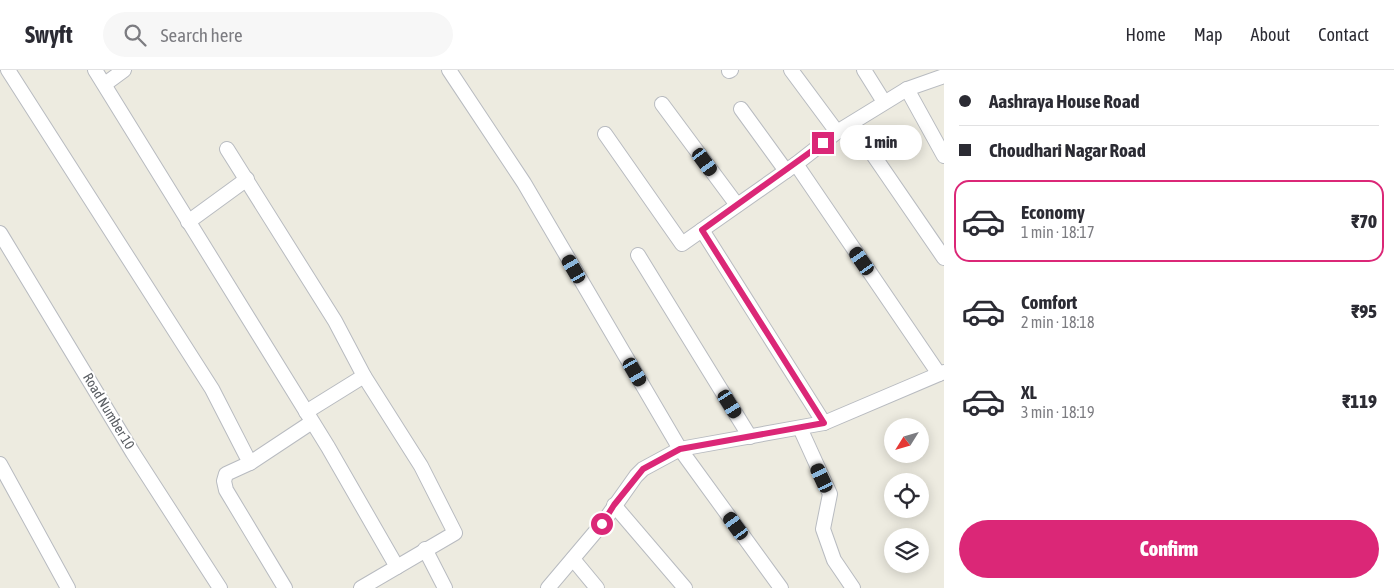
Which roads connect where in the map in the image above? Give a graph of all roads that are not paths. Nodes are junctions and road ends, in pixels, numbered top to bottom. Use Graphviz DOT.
graph roads {
  1 [pos="8,70"];
  2 [pos="95,70"];
  3 [pos="124,70"];
  4 [pos="449,70"];
  5 [pos="791,70"];
  6 [pos="864,70"];
  7 [pos="940,74"];
  8 [pos="104,84"];
  9 [pos="907,89"];
  10 [pos="884,102"];
  11 [pos="662,104"];
  12 [pos="741,108"];
  13 [pos="852,124"];
  14 [pos="836,132"];
  15 [pos="605,134"];
  16 [pos="228,149"];
  17 [pos="944,156"];
  18 [pos="791,167"];
  19 [pos="247,179"];
  20 [pos="737,205"];
  21 [pos="188,222"];
  22 [pos="702,230"];
  23 [pos="0,233"];
  24 [pos="638,255"];
  25 [pos="944,258"];
  26 [pos="942,373"];
  27 [pos="364,376"];
  28 [pos="309,417"];
  29 [pos="824,423"];
  30 [pos="800,428"];
  31 [pos="750,437"];
  32 [pos="680,449"];
  33 [pos="250,463"];
  34 [pos="0,464"];
  35 [pos="614,505"];
  36 [pos="425,549"];
  37 [pos="573,559"];
  38 [pos="397,567"];
  39 [pos="68,588"];
  40 [pos="220,588"];
  41 [pos="285,588"];
  42 [pos="361,588"];
  43 [pos="445,588"];
  44 [pos="548,588"];
  45 [pos="597,588"];
  46 [pos="685,588"];
  47 [pos="781,588"];
  48 [pos="853,588"];
  1 -- 33 [label="street"];
  2 -- 8 [label="street"];
  3 -- 8 [label="street"];
  4 -- 32 [label="street"];
  5 -- 14 [label="street"];
  6 -- 10 [label="street"];
  7 -- 9 [label="street"];
  8 -- 21 [label="street"];
  9 -- 10 [label="street"];
  9 -- 17 [label="street"];
  10 -- 13 [label="street"];
  11 -- 20 [label="street"];
  12 -- 18 [label="street"];
  13 -- 14 [label="street"];
  13 -- 25 [label="street"];
  14 -- 18 [label="street"];
  15 -- 22 [label="street"];
  16 -- 19 [label="street"];
  18 -- 20 [label="street"];
  18 -- 26 [label="street"];
  19 -- 21 [label="street"];
  19 -- 27 [label="street"];
  20 -- 22 [label="street"];
  21 -- 28 [label="street"];
  22 -- 29 [label="street"];
  23 -- 40 [label="street, Road Number 10"];
  24 -- 31 [label="street"];
  26 -- 29 [label="street"];
  27 -- 28 [label="street"];
  27 -- 36 [label="street"];
  28 -- 33 [label="street"];
  28 -- 38 [label="street"];
  29 -- 30 [label="street"];
  30 -- 31 [label="street"];
  30 -- 48 [label="street"];
  31 -- 32 [label="street"];
  32 -- 35 [label="street"];
  32 -- 47 [label="street"];
  33 -- 41 [label="street"];
  34 -- 39 [label="street"];
  35 -- 37 [label="street"];
  35 -- 46 [label="street"];
  36 -- 38 [label="street"];
  36 -- 43 [label="street"];
  37 -- 44 [label="street"];
  37 -- 45 [label="street"];
  38 -- 42 [label="street"];
}
